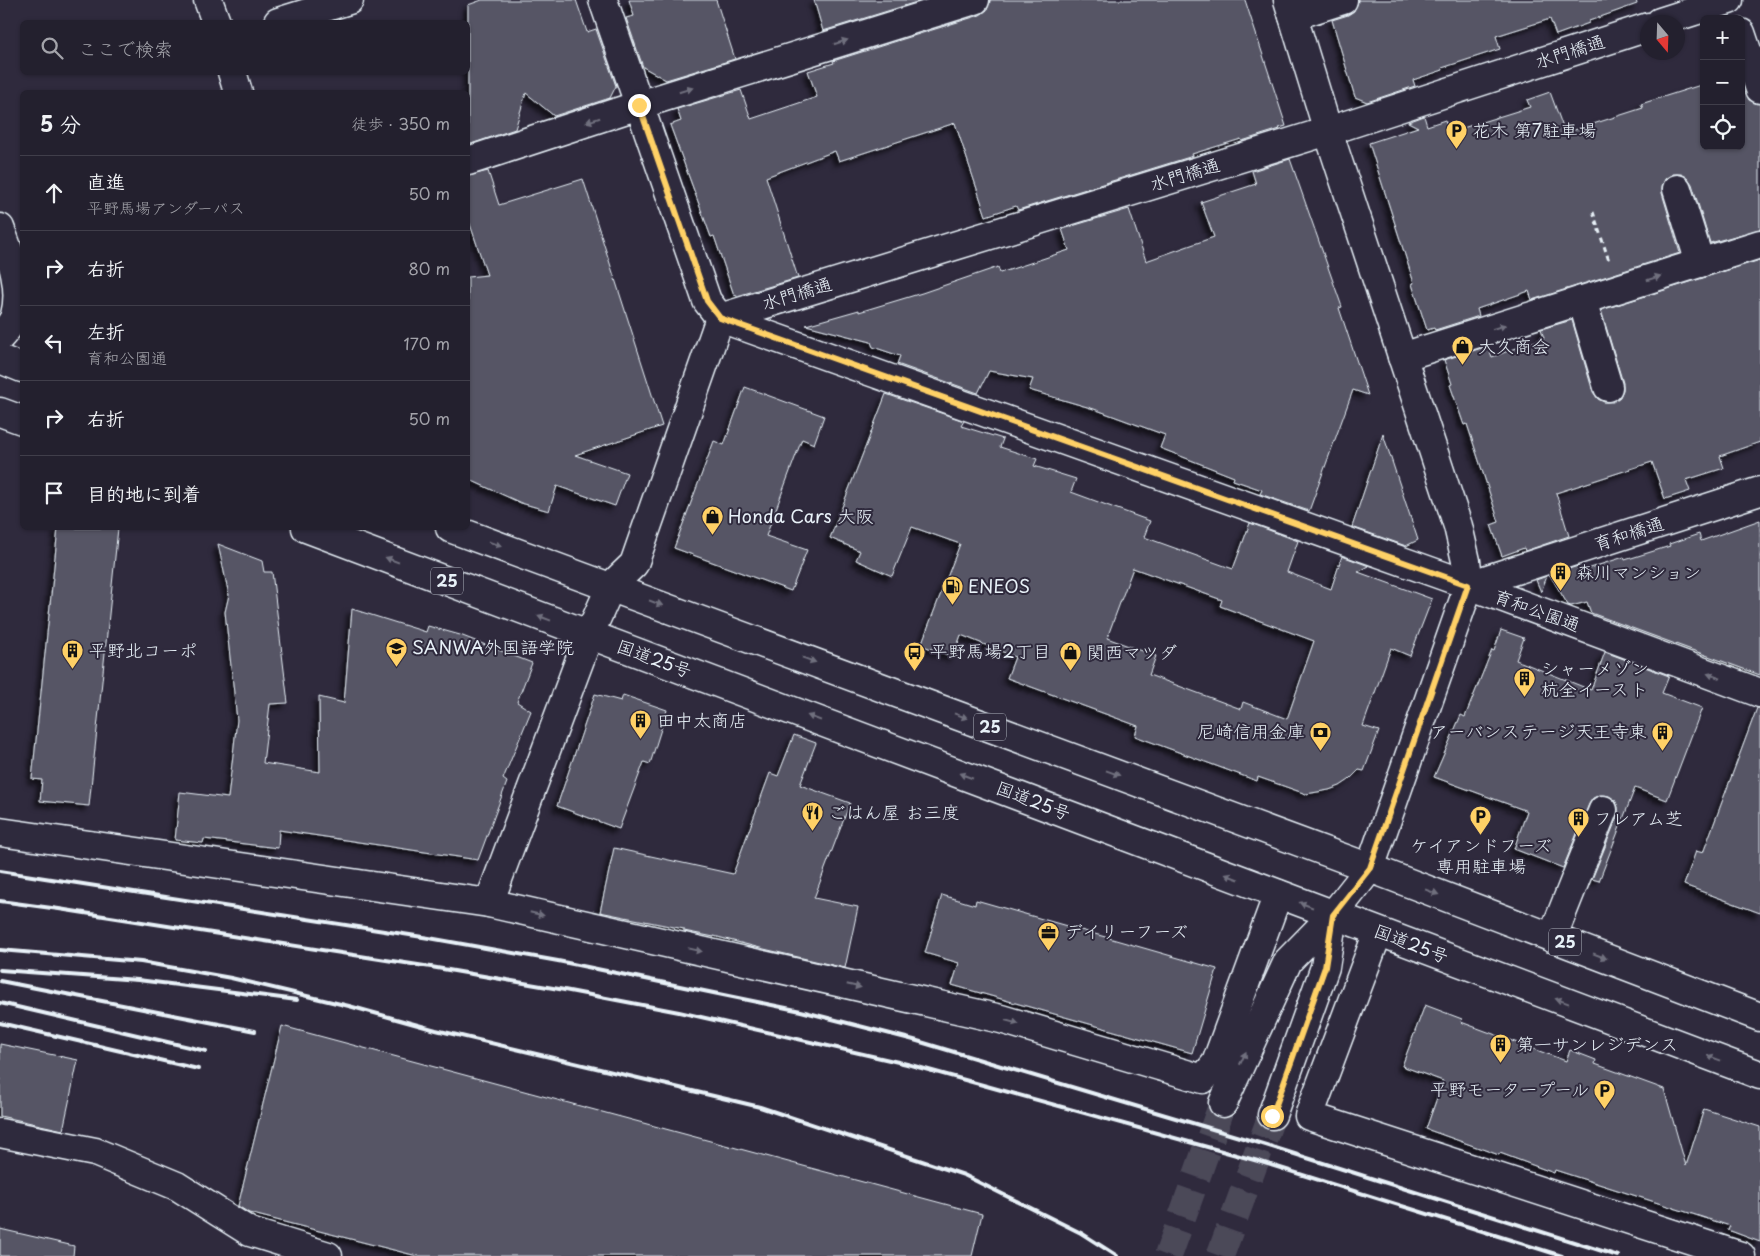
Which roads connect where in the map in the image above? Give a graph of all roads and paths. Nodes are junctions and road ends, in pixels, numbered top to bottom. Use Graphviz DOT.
graph roads {
  1 [pos="208,0"];
  2 [pos="349,0"];
  3 [pos="603,0"];
  4 [pos="975,0"];
  5 [pos="1344,0"];
  6 [pos="1730,0"];
  7 [pos="1290,8"];
  8 [pos="1682,15"];
  9 [pos="1735,15"];
  10 [pos="215,20"];
  11 [pos="284,20"];
  12 [pos="1640,30"];
  13 [pos="1745,45"];
  14 [pos="233,75"];
  15 [pos="1760,89"];
  16 [pos="237,90"];
  17 [pos="639,105"];
  18 [pos="1328,131"];
  19 [pos="470,160"];
  20 [pos="1677,189"];
  21 [pos="1593,212"];
  22 [pos="0,228"];
  23 [pos="1760,244"];
  24 [pos="1700,263"];
  25 [pos="1618,289"];
  26 [pos="1582,300"];
  27 [pos="720,318"];
  28 [pos="0,338"];
  29 [pos="1402,357"];
  30 [pos="0,359"];
  31 [pos="20,367"];
  32 [pos="1608,387"];
  33 [pos="0,412"];
  34 [pos="20,419"];
  35 [pos="1760,492"];
  36 [pos="311,530"];
  37 [pos="456,530"];
  38 [pos="1468,585"];
  39 [pos="611,586"];
  40 [pos="589,635"];
  41 [pos="1760,693"];
  42 [pos="1604,810"];
  43 [pos="0,832"];
  44 [pos="1370,868"];
  45 [pos="1278,894"];
  46 [pos="489,903"];
  47 [pos="1333,915"];
  48 [pos="1378,932"];
  49 [pos="1552,938"];
  50 [pos="1760,1017"];
  51 [pos="1760,1074"];
  52 [pos="1223,1103"];
  53 [pos="1272,1116"];
  54 [pos="0,1133"];
  55 [pos="328,1256"];
  56 [pos="1741,1256"];
  1 -- 10 [label="main road"];
  2 -- 11 [label="main road"];
  3 -- 17 [label="main road"];
  17 -- 4 [label="main road, one-way"];
  5 -- 7 [label="main road"];
  6 -- 8 [label="main road"];
  6 -- 9 [label="main road"];
  7 -- 18 [label="main road"];
  12 -- 18 [label="main road, 水門橋通"];
  13 -- 15 [label="main road"];
  14 -- 16 [label="main road"];
  17 -- 19 [label="main road, one-way"];
  17 -- 27 [label="main road"];
  18 -- 27 [label="main road, 水門橋通"];
  18 -- 29 [label="main road"];
  20 -- 24 [label="main road"];
  21 -- 25 [label="path"];
  22 -- 28 [label="main road"];
  23 -- 24 [label="main road"];
  25 -- 24 [label="main road, one-way"];
  25 -- 26 [label="main road"];
  29 -- 26 [label="main road, one-way"];
  26 -- 32 [label="main road"];
  27 -- 38 [label="main road, 育和公園通"];
  27 -- 39 [label="main road"];
  29 -- 38 [label="main road"];
  30 -- 31 [label="main road"];
  33 -- 34 [label="main road"];
  35 -- 38 [label="main road, 育和橋通"];
  40 -- 36 [label="main road, 国道25号 / 25, one-way"];
  37 -- 39 [label="main road, 25, one-way"];
  41 -- 38 [label="main road, 育和公園通, one-way"];
  38 -- 44 [label="main road"];
  39 -- 40 [label="main road"];
  39 -- 44 [label="main road, 25, one-way"];
  45 -- 40 [label="main road, 国道25号 / 25, one-way"];
  40 -- 46 [label="main road"];
  42 -- 49 [label="main road"];
  43 -- 46 [label="main road"];
  44 -- 47 [label="main road"];
  44 -- 49 [label="main road, 25, one-way"];
  46 -- 45 [label="main road, one-way"];
  47 -- 45 [label="main road, 国道25号 / 25, one-way"];
  47 -- 48 [label="main road, 国道25号 / 25"];
  52 -- 47 [label="main road, one-way"];
  47 -- 53 [label="main road"];
  51 -- 48 [label="main road, 国道25号 / 25, one-way"];
  48 -- 56 [label="main road"];
  49 -- 50 [label="main road, 25, one-way"];
  54 -- 55 [label="main road"];
}
